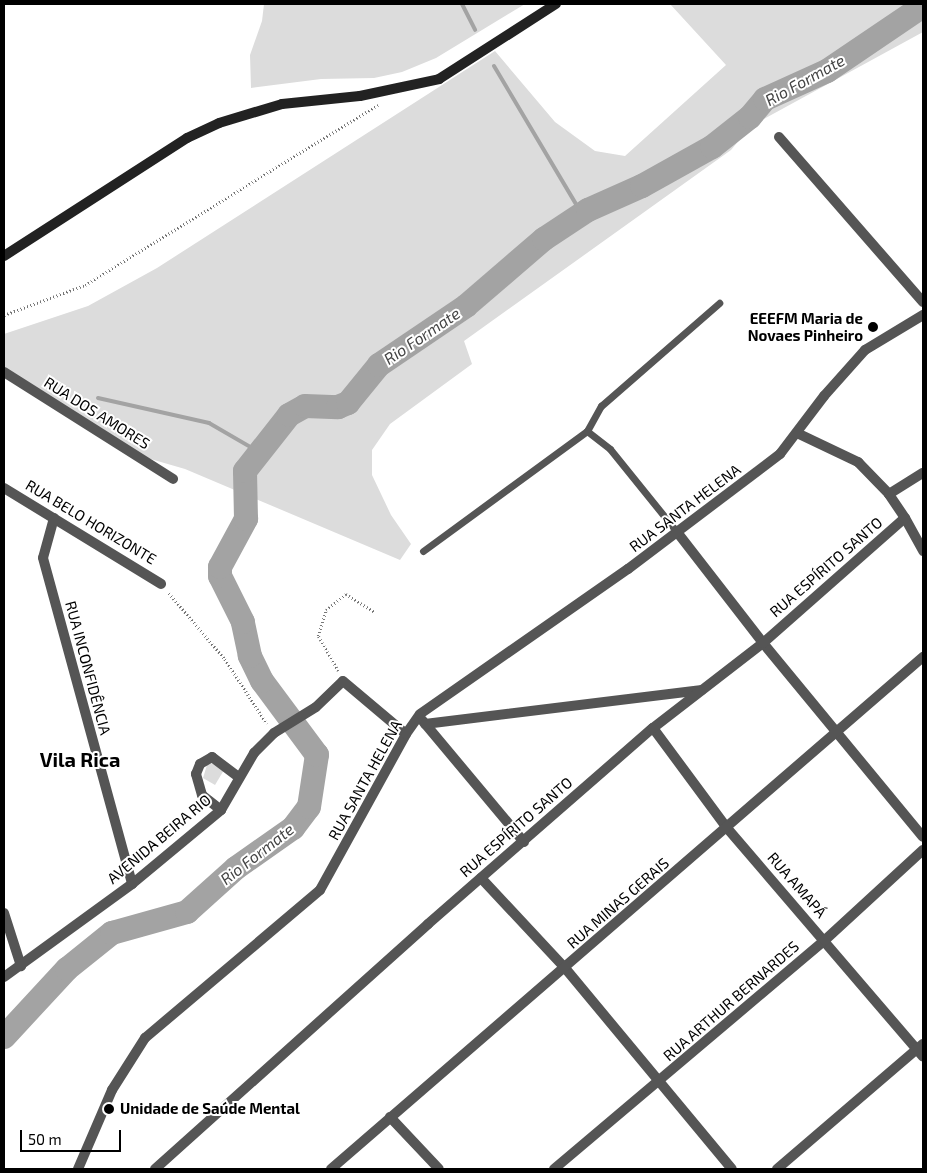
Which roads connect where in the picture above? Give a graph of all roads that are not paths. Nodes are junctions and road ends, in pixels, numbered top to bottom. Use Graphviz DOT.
graph roads {
  1 [pos="556,4"];
  2 [pos="779,137"];
  3 [pos="4,256"];
  4 [pos="923,302"];
  5 [pos="718,303"];
  6 [pos="923,315"];
  7 [pos="4,372"];
  8 [pos="587,431"];
  9 [pos="797,433"];
  10 [pos="923,473"];
  11 [pos="173,479"];
  12 [pos="4,488"];
  13 [pos="889,494"];
  14 [pos="54,518"];
  15 [pos="905,518"];
  16 [pos="677,532"];
  17 [pos="423,551"];
  18 [pos="923,551"];
  19 [pos="161,584"];
  20 [pos="763,643"];
  21 [pos="923,657"];
  22 [pos="702,690"];
  23 [pos="422,720"];
  24 [pos="653,728"];
  25 [pos="836,731"];
  26 [pos="406,734"];
  27 [pos="239,777"];
  28 [pos="221,810"];
  29 [pos="727,828"];
  30 [pos="923,837"];
  31 [pos="524,842"];
  32 [pos="923,850"];
  33 [pos="481,878"];
  34 [pos="132,884"];
  35 [pos="4,913"];
  36 [pos="825,940"];
  37 [pos="21,966"];
  38 [pos="565,968"];
  39 [pos="4,977"];
  40 [pos="921,1050"];
  41 [pos="661,1081"];
  42 [pos="390,1117"];
  43 [pos="161,1167"];
  44 [pos="78,1169"];
  45 [pos="331,1169"];
  46 [pos="439,1169"];
  47 [pos="554,1169"];
  48 [pos="732,1169"];
  49 [pos="777,1169"];
  1 -- 3 [label="main road"];
  2 -- 4 [label="street"];
  5 -- 8 [label="lane"];
  6 -- 9 [label="street, RUA SANTA HELENA"];
  7 -- 11 [label="street, RUA DOS AMORES"];
  8 -- 16 [label="lane"];
  8 -- 17 [label="lane"];
  9 -- 13 [label="street"];
  9 -- 16 [label="street, RUA SANTA HELENA"];
  10 -- 13 [label="street"];
  12 -- 14 [label="street, RUA BELO HORIZONTE"];
  13 -- 15 [label="street"];
  14 -- 19 [label="street, RUA BELO HORIZONTE"];
  14 -- 34 [label="street, RUA INCONFIDÊNCIA"];
  15 -- 18 [label="street"];
  15 -- 20 [label="street, RUA ESPÍRITO SANTO"];
  16 -- 20 [label="street"];
  16 -- 23 [label="street, RUA SANTA HELENA"];
  20 -- 22 [label="street, RUA ESPÍRITO SANTO"];
  20 -- 25 [label="street"];
  21 -- 25 [label="street, RUA MINAS GERAIS"];
  22 -- 23 [label="street"];
  22 -- 24 [label="street, RUA ESPÍRITO SANTO"];
  23 -- 26 [label="street, RUA SANTA HELENA"];
  23 -- 31 [label="street"];
  24 -- 29 [label="street, RUA AMAPÁ"];
  24 -- 31 [label="street, RUA ESPÍRITO SANTO"];
  25 -- 29 [label="street, RUA MINAS GERAIS"];
  25 -- 30 [label="street"];
  26 -- 27 [label="street, AVENIDA BEIRA RIO"];
  26 -- 44 [label="street, RUA SANTA HELENA"];
  27 -- 28 [label="street, AVENIDA BEIRA RIO"];
  27 -- 28 [label="street"];
  28 -- 34 [label="street, AVENIDA BEIRA RIO"];
  29 -- 36 [label="street, RUA AMAPÁ"];
  29 -- 38 [label="street, RUA MINAS GERAIS"];
  31 -- 33 [label="street, RUA ESPÍRITO SANTO"];
  32 -- 36 [label="street, RUA ARTHUR BERNARDES"];
  33 -- 38 [label="street"];
  33 -- 43 [label="street, RUA ESPÍRITO SANTO"];
  34 -- 37 [label="street, AVENIDA BEIRA RIO"];
  35 -- 37 [label="street"];
  36 -- 40 [label="street, RUA AMAPÁ"];
  36 -- 41 [label="street, RUA ARTHUR BERNARDES"];
  37 -- 39 [label="street, AVENIDA BEIRA RIO"];
  38 -- 41 [label="street"];
  38 -- 42 [label="street, RUA MINAS GERAIS"];
  40 -- 49 [label="street"];
  41 -- 47 [label="street, RUA ARTHUR BERNARDES"];
  41 -- 48 [label="street"];
  42 -- 45 [label="street, RUA MINAS GERAIS"];
  42 -- 46 [label="street"];
}
